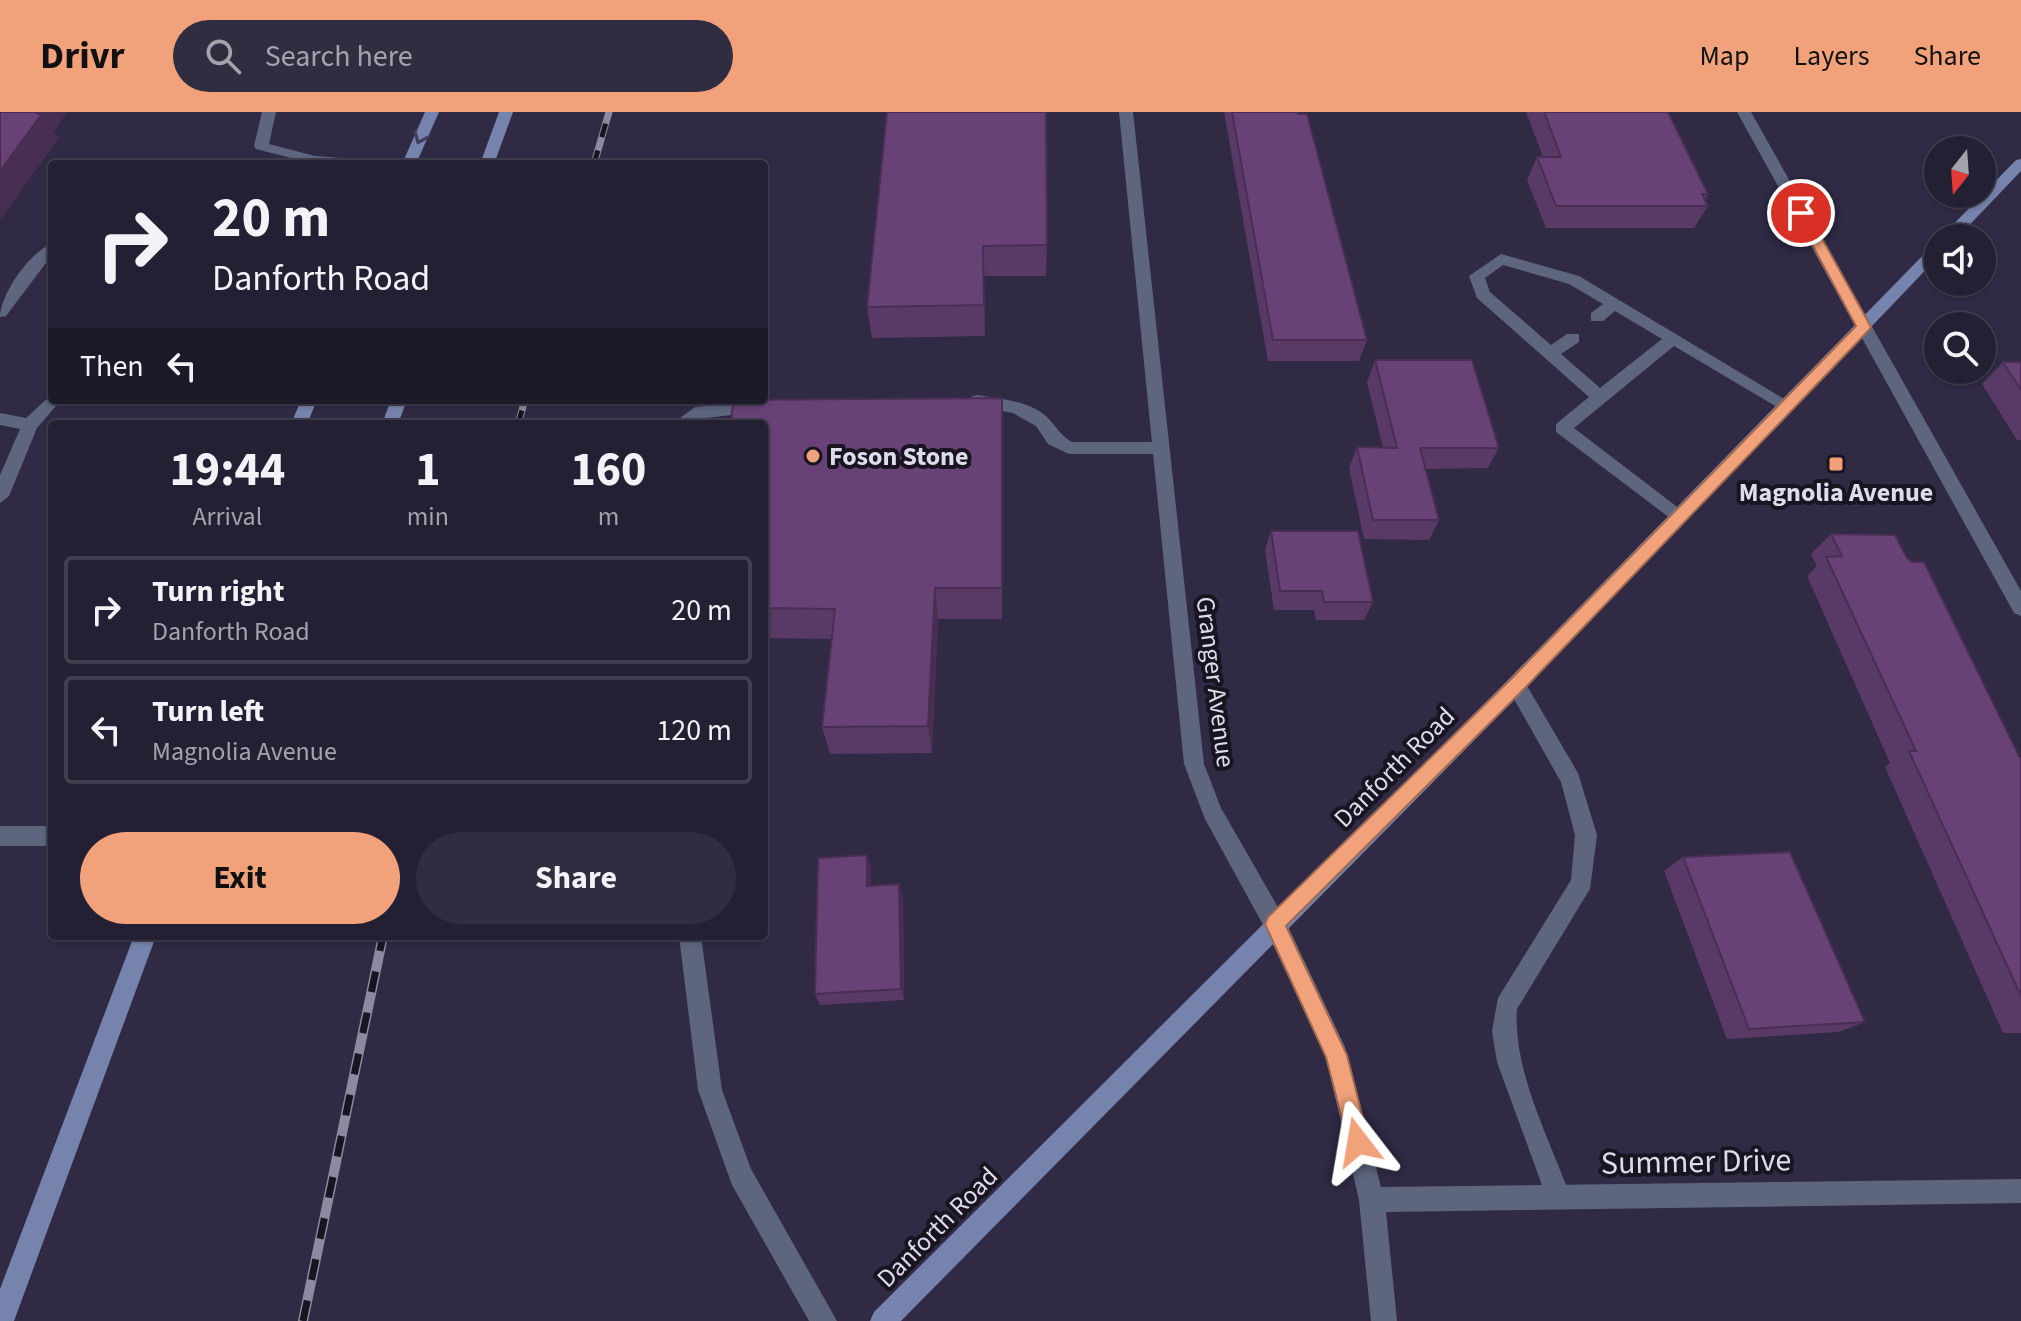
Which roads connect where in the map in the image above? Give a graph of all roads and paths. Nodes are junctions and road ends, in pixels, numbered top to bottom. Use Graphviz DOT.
graph roads {
  1 [pos="269,112"];
  2 [pos="432,112"];
  3 [pos="506,112"];
  4 [pos="1126,112"];
  5 [pos="1744,112"];
  6 [pos="315,160"];
  7 [pos="411,160"];
  8 [pos="488,160"];
  9 [pos="2021,163"];
  10 [pos="1962,224"];
  11 [pos="48,251"];
  12 [pos="1924,263"];
  13 [pos="1574,280"];
  14 [pos="1556,293"];
  15 [pos="1615,303"];
  16 [pos="0,312"];
  17 [pos="1528,312"];
  18 [pos="1597,317"];
  19 [pos="1513,322"];
  20 [pos="1864,327"];
  21 [pos="1573,338"];
  22 [pos="1673,339"];
  23 [pos="1549,354"];
  24 [pos="1600,397"];
  25 [pos="960,402"];
  26 [pos="49,404"];
  27 [pos="1788,406"];
  28 [pos="777,407"];
  29 [pos="0,419"];
  30 [pos="685,420"];
  31 [pos="30,425"];
  32 [pos="1161,448"];
  33 [pos="0,496"];
  34 [pos="1680,516"];
  35 [pos="2021,608"];
  36 [pos="1516,685"];
  37 [pos="0,836"];
  38 [pos="48,836"];
  39 [pos="1275,924"];
  40 [pos="144,940"];
  41 [pos="691,940"];
  42 [pos="2021,1191"];
  43 [pos="1558,1196"];
  44 [pos="1372,1200"];
  45 [pos="1,1321"];
  46 [pos="824,1321"];
  47 [pos="883,1321"];
  48 [pos="1384,1321"];
  1 -- 6 [label="street"];
  2 -- 7 [label="main road, one-way"];
  3 -- 8 [label="main road"];
  4 -- 32 [label="street, Granger Avenue"];
  5 -- 20 [label="street"];
  9 -- 10 [label="main road"];
  11 -- 16 [label="street"];
  12 -- 20 [label="main road, Danforth Road"];
  13 -- 14 [label="street"];
  13 -- 15 [label="street"];
  13 -- 19 [label="street"];
  15 -- 18 [label="street"];
  15 -- 22 [label="street"];
  17 -- 19 [label="street"];
  19 -- 23 [label="street"];
  20 -- 27 [label="main road, Danforth Road"];
  20 -- 35 [label="street"];
  21 -- 23 [label="street"];
  22 -- 24 [label="street"];
  22 -- 27 [label="street"];
  23 -- 24 [label="street"];
  24 -- 34 [label="street"];
  25 -- 32 [label="street"];
  26 -- 31 [label="street"];
  27 -- 34 [label="main road, Danforth Road"];
  28 -- 30 [label="street"];
  29 -- 31 [label="street"];
  31 -- 33 [label="street"];
  32 -- 39 [label="street, Granger Avenue"];
  34 -- 36 [label="main road, Danforth Road"];
  36 -- 39 [label="main road, Danforth Road"];
  36 -- 43 [label="street"];
  37 -- 38 [label="street"];
  39 -- 44 [label="street, Granger Avenue"];
  39 -- 47 [label="main road, Danforth Road"];
  40 -- 45 [label="main road"];
  41 -- 46 [label="street"];
  42 -- 43 [label="street, Summer Drive"];
  43 -- 44 [label="street, Summer Drive"];
  44 -- 48 [label="street, Granger Avenue"];
}
